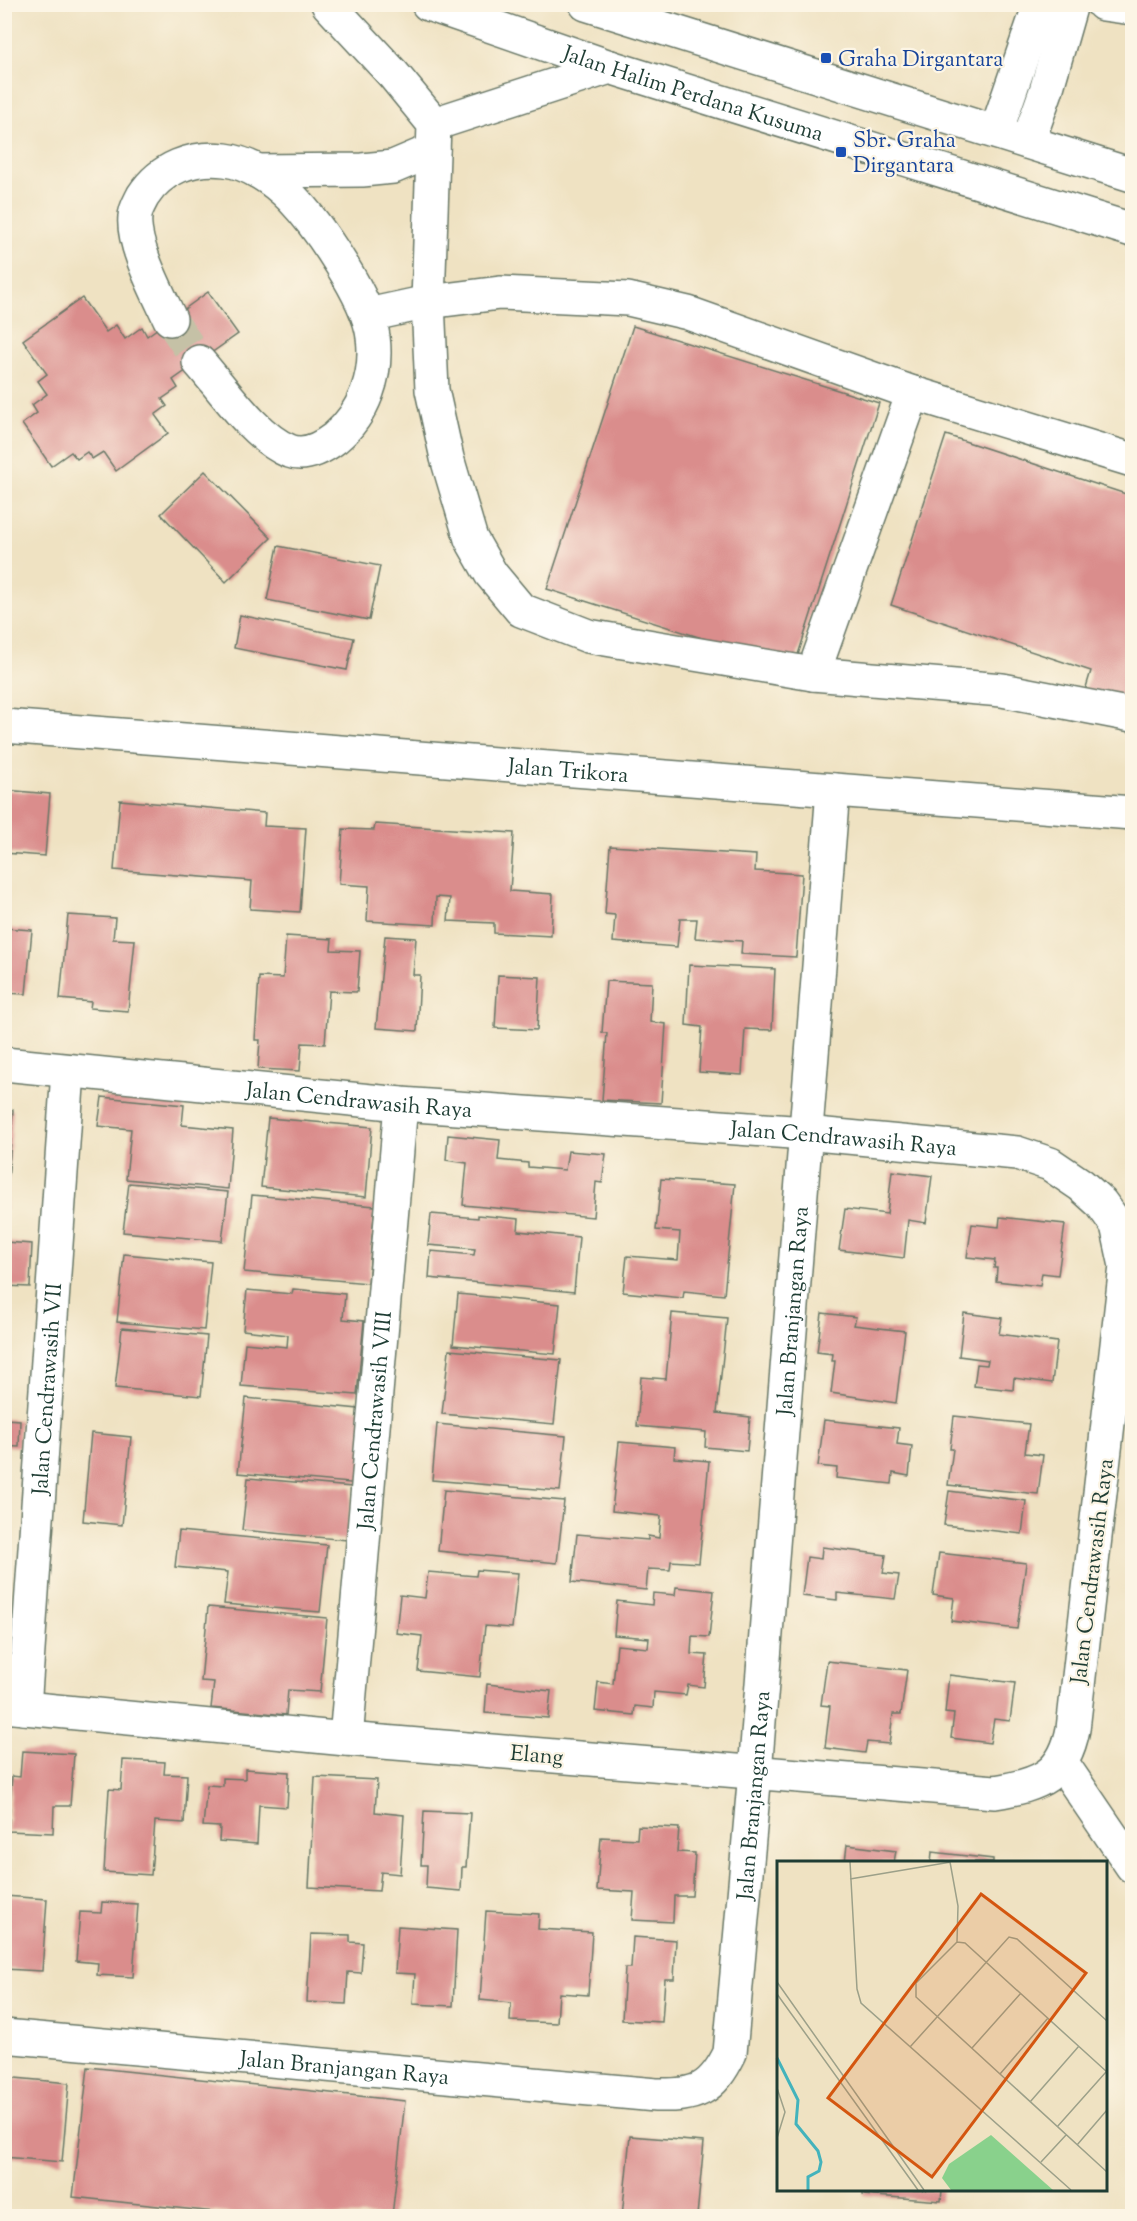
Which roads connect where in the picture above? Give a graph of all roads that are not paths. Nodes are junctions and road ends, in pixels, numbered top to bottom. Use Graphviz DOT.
graph roads {
  1 [pos="328,4"];
  2 [pos="428,4"];
  3 [pos="586,4"];
  4 [pos="1040,4"];
  5 [pos="1071,4"];
  6 [pos="1103,4"];
  7 [pos="1132,8"];
  8 [pos="610,67"];
  9 [pos="996,132"];
  10 [pos="433,137"];
  11 [pos="1028,142"];
  12 [pos="257,171"];
  13 [pos="1132,175"];
  14 [pos="1132,230"];
  15 [pos="428,302"];
  16 [pos="368,315"];
  17 [pos="170,319"];
  18 [pos="199,362"];
  19 [pos="913,393"];
  20 [pos="1132,460"];
  21 [pos="813,674"];
  22 [pos="1132,715"];
  23 [pos="4,726"];
  24 [pos="833,790"];
  25 [pos="1132,813"];
  26 [pos="4,1064"];
  27 [pos="68,1071"];
  28 [pos="401,1104"];
  29 [pos="804,1133"];
  30 [pos="14,1707"];
  31 [pos="346,1738"];
  32 [pos="1062,1763"];
  33 [pos="755,1772"];
  34 [pos="1132,1866"];
  35 [pos="4,2036"];
  1 -- 10 [label="street"];
  2 -- 8 [label="street, Jalan Halim Perdana Kusuma"];
  3 -- 9 [label="street"];
  4 -- 9 [label="street"];
  5 -- 11 [label="street"];
  6 -- 7 [label="street"];
  8 -- 10 [label="street"];
  8 -- 14 [label="street, Jalan Halim Perdana Kusuma"];
  9 -- 11 [label="street"];
  10 -- 12 [label="street"];
  10 -- 15 [label="street"];
  11 -- 13 [label="street"];
  12 -- 16 [label="street"];
  12 -- 17 [label="street"];
  15 -- 16 [label="street"];
  15 -- 19 [label="street"];
  15 -- 21 [label="street"];
  16 -- 18 [label="street"];
  19 -- 20 [label="street"];
  19 -- 21 [label="street"];
  21 -- 22 [label="street"];
  23 -- 24 [label="street, Jalan Trikora"];
  24 -- 25 [label="street, Jalan Trikora"];
  24 -- 29 [label="street, Jalan Branjangan Raya"];
  26 -- 27 [label="street, Jalan Cendrawasih Raya"];
  27 -- 28 [label="street, Jalan Cendrawasih Raya"];
  27 -- 30 [label="street, Jalan Cendrawasih VII"];
  28 -- 29 [label="street, Jalan Cendrawasih Raya"];
  28 -- 31 [label="street, Jalan Cendrawasih VIII"];
  29 -- 32 [label="street, Jalan Cendrawasih Raya"];
  29 -- 33 [label="street, Jalan Branjangan Raya"];
  30 -- 31 [label="street, Elang"];
  31 -- 33 [label="street, Elang"];
  32 -- 33 [label="street, Elang"];
  32 -- 34 [label="street"];
  33 -- 35 [label="street, Jalan Branjangan Raya"];
}
